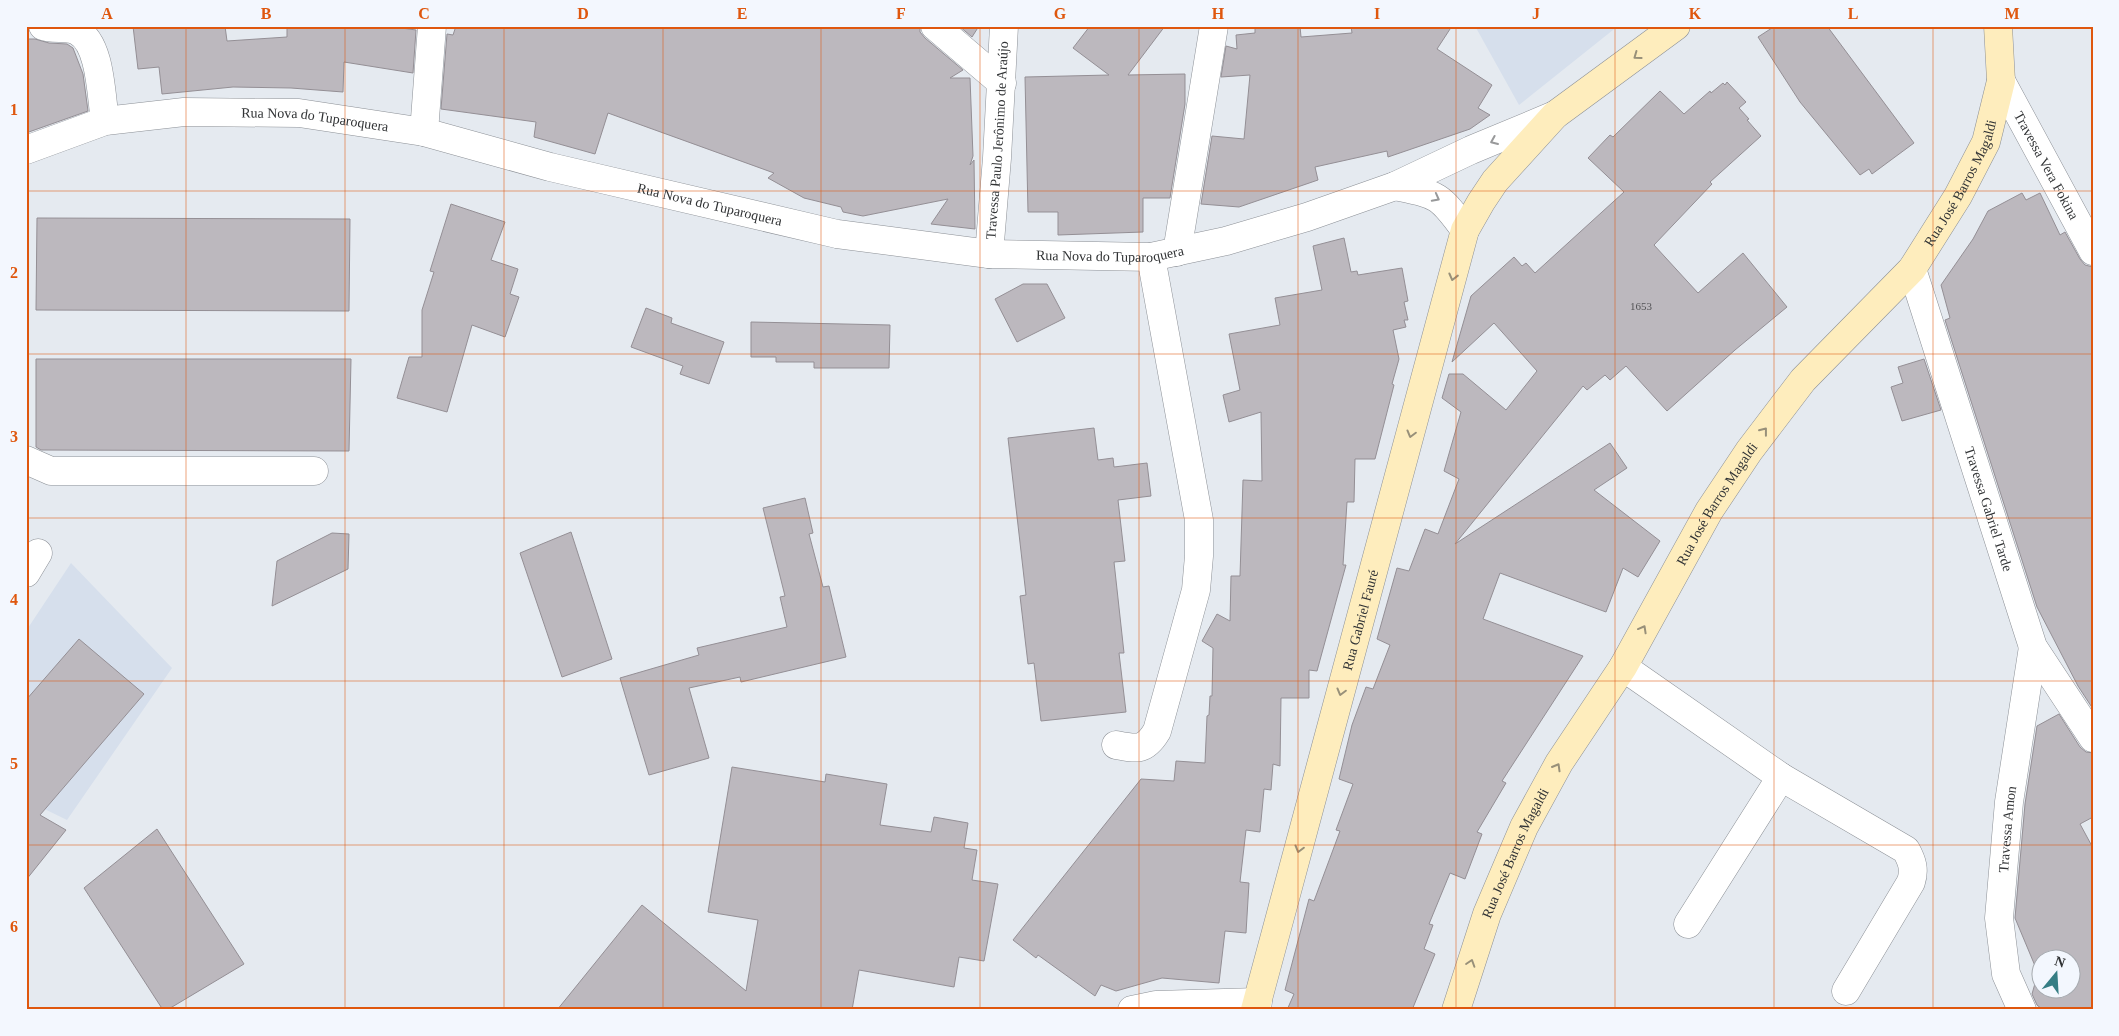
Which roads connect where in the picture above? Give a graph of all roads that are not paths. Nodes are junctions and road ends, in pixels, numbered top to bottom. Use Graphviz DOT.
graph roads {
  1 [pos="43,26"];
  2 [pos="432,26"];
  3 [pos="935,26"];
  4 [pos="1004,26"];
  5 [pos="1214,26"];
  6 [pos="1676,26"];
  7 [pos="1998,26"];
  8 [pos="2001,81"];
  9 [pos="1002,84"];
  10 [pos="1555,115"];
  11 [pos="105,121"];
  12 [pos="424,132"];
  13 [pos="26,150"];
  14 [pos="1394,186"];
  15 [pos="1465,230"];
  16 [pos="2093,250"];
  17 [pos="989,254"];
  18 [pos="1164,255"];
  19 [pos="1912,269"];
  20 [pos="26,460"];
  21 [pos="314,471"];
  22 [pos="2033,647"];
  23 [pos="1623,667"];
  24 [pos="2093,738"];
  25 [pos="1116,745"];
  26 [pos="1781,777"];
  27 [pos="1688,924"];
  28 [pos="1846,991"];
  29 [pos="1256,1006"];
  30 [pos="1132,1010"];
  31 [pos="1456,1010"];
  32 [pos="2022,1010"];
  1 -- 11 [label="street"];
  2 -- 12 [label="street"];
  3 -- 9 [label="street"];
  4 -- 9 [label="street, Travessa Paulo Jerônimo de Araújo"];
  5 -- 18 [label="street"];
  6 -- 10 [label="main road, Rua Nova do Tuparoquera, one-way"];
  7 -- 8 [label="main road, Rua José Barros Magaldi"];
  8 -- 16 [label="street, Travessa Vera Fokina"];
  8 -- 19 [label="main road, Rua José Barros Magaldi"];
  9 -- 17 [label="street, Travessa Paulo Jerônimo de Araújo"];
  10 -- 14 [label="street, Rua Nova do Tuparoquera, one-way"];
  10 -- 15 [label="main road, Rua Nova do Tuparoquera"];
  11 -- 12 [label="street, Rua Nova do Tuparoquera"];
  11 -- 13 [label="street, Rua Nova do Tuparoquera"];
  12 -- 17 [label="street, Rua Nova do Tuparoquera"];
  14 -- 15 [label="street, one-way"];
  14 -- 18 [label="street, Rua Nova do Tuparoquera"];
  15 -- 29 [label="main road, Rua Gabriel Fauré, one-way"];
  17 -- 18 [label="street, Rua Nova do Tuparoquera"];
  18 -- 25 [label="street"];
  19 -- 22 [label="street, Travessa Gabriel Tarde"];
  23 -- 19 [label="main road, Rua José Barros Magaldi, one-way"];
  20 -- 21 [label="street"];
  22 -- 24 [label="street, Travessa Gabriel Tarde"];
  22 -- 32 [label="street, Travessa Amon"];
  23 -- 26 [label="street"];
  31 -- 23 [label="main road, Rua José Barros Magaldi, one-way"];
  26 -- 27 [label="street"];
  26 -- 28 [label="street"];
  29 -- 30 [label="street"];
}
